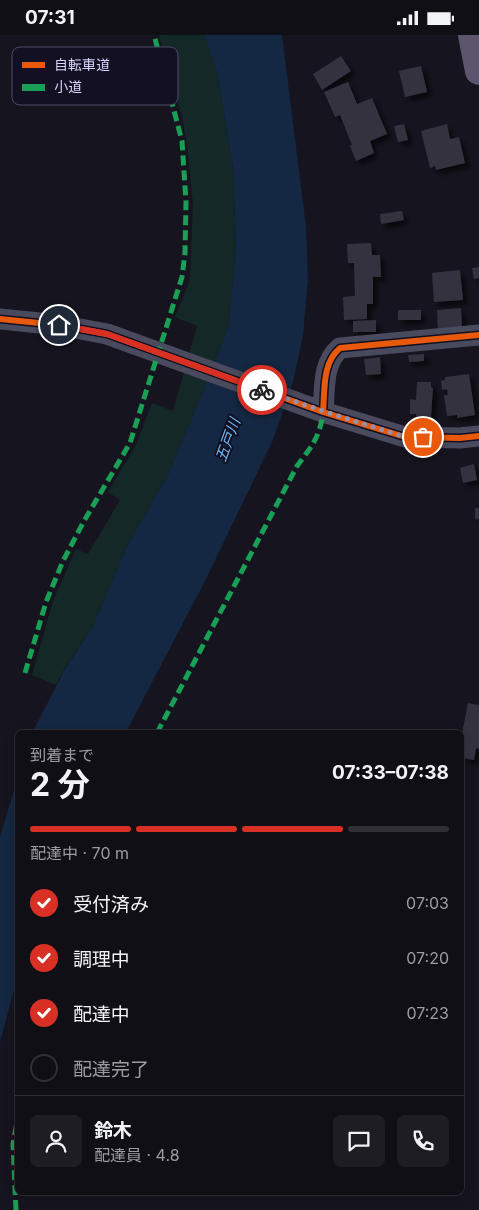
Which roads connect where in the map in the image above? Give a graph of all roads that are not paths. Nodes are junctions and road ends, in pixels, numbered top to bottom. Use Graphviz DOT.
graph roads {
  1 [pos="472,35"];
  2 [pos="479,71"];
  3 [pos="0,319"];
  4 [pos="479,335"];
  5 [pos="319,410"];
  6 [pos="479,435"];
  1 -- 2 [label="main road"];
  3 -- 5 [label="street"];
  4 -- 5 [label="street"];
  5 -- 6 [label="street"];
}
